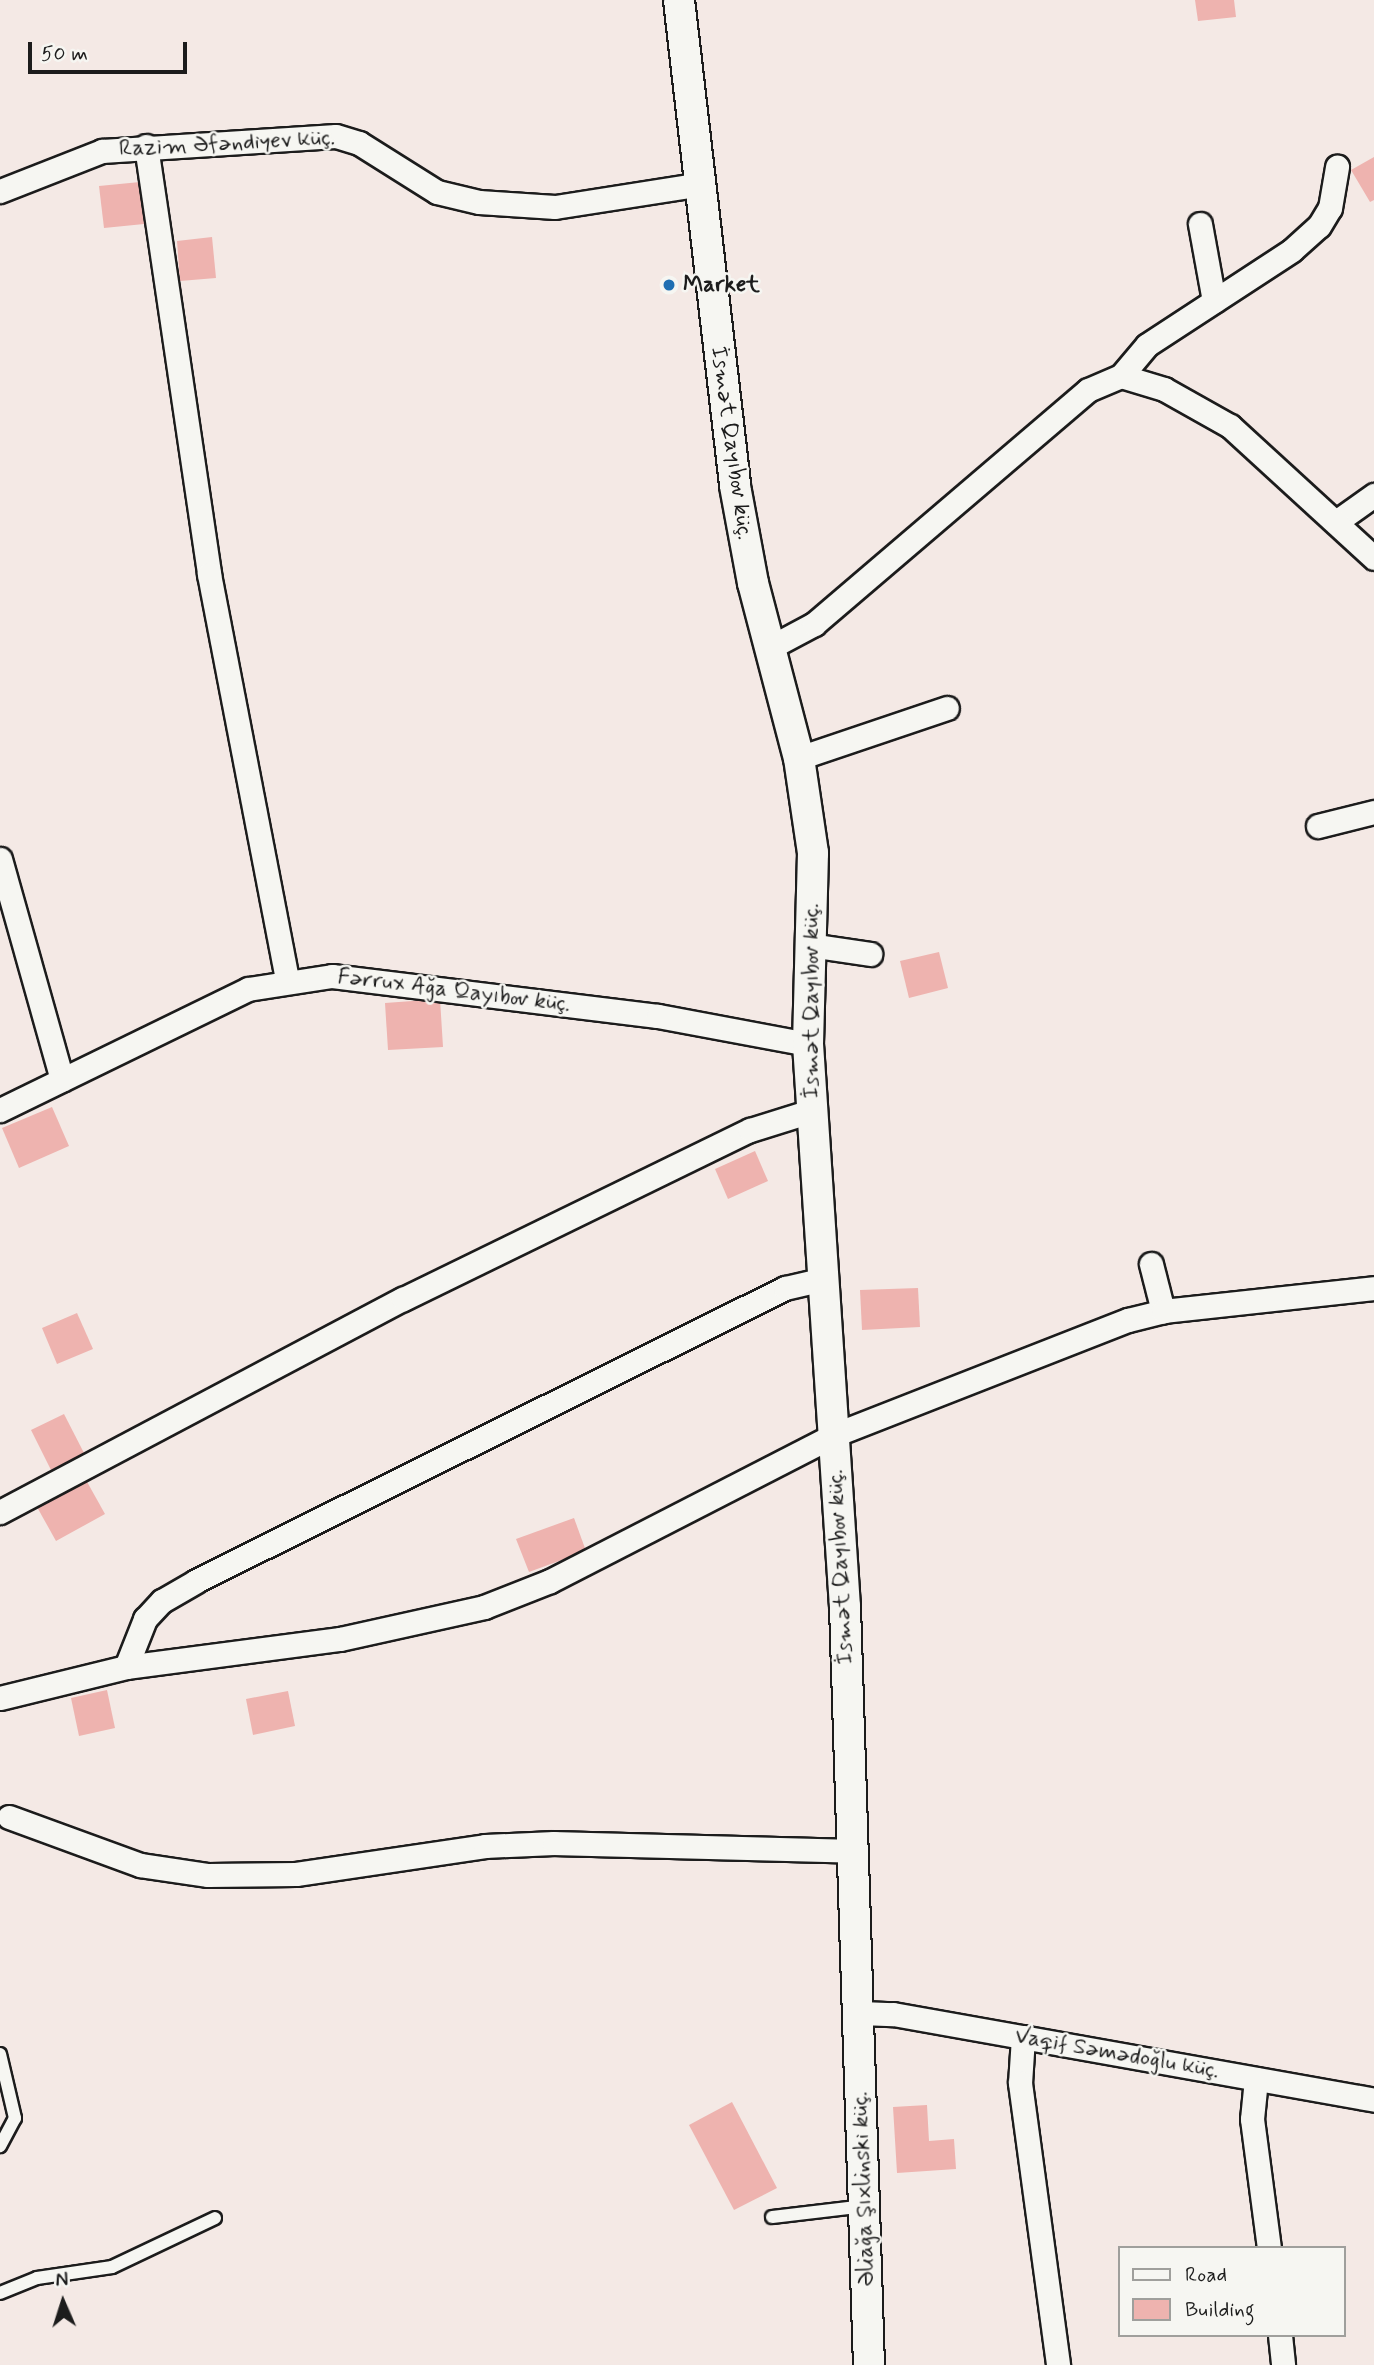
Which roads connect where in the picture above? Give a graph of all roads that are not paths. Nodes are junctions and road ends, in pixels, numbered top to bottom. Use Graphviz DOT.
graph roads {
  1 [pos="679,0"];
  2 [pos="146,146"];
  3 [pos="1337,167"];
  4 [pos="696,185"];
  5 [pos="0,191"];
  6 [pos="1200,224"];
  7 [pos="1214,301"];
  8 [pos="1122,376"];
  9 [pos="1374,495"];
  10 [pos="1336,522"];
  11 [pos="1374,558"];
  12 [pos="771,647"];
  13 [pos="947,708"];
  14 [pos="799,758"];
  15 [pos="1374,812"];
  16 [pos="1318,826"];
  17 [pos="0,859"];
  18 [pos="810,945"];
  19 [pos="870,954"];
  20 [pos="286,980"];
  21 [pos="808,1044"];
  22 [pos="62,1079"];
  23 [pos="0,1110"];
  24 [pos="811,1111"];
  25 [pos="1151,1264"];
  26 [pos="824,1279"];
  27 [pos="1374,1288"];
  28 [pos="1163,1311"];
  29 [pos="834,1435"];
  30 [pos="0,1512"];
  31 [pos="126,1667"];
  32 [pos="0,1698"];
  33 [pos="9,1817"];
  34 [pos="853,1851"];
  35 [pos="860,2013"];
  36 [pos="1023,2037"];
  37 [pos="0,2054"];
  38 [pos="1256,2079"];
  39 [pos="1374,2100"];
  40 [pos="0,2146"];
  41 [pos="865,2206"];
  42 [pos="772,2217"];
  43 [pos="215,2218"];
  44 [pos="1269,2246"];
  45 [pos="0,2292"];
  46 [pos="1280,2337"];
  47 [pos="869,2365"];
  48 [pos="1058,2365"];
  49 [pos="1283,2365"];
  1 -- 4 [label="street, İsmət Qayıbov küç."];
  2 -- 4 [label="street, Razim Əfəndiyev küç."];
  2 -- 5 [label="street, Razim Əfəndiyev küç."];
  2 -- 20 [label="street"];
  3 -- 7 [label="street"];
  4 -- 12 [label="street, İsmət Qayıbov küç."];
  6 -- 7 [label="street"];
  7 -- 8 [label="street"];
  8 -- 10 [label="street"];
  8 -- 12 [label="street"];
  9 -- 10 [label="street"];
  10 -- 11 [label="street"];
  12 -- 14 [label="street, İsmət Qayıbov küç."];
  13 -- 14 [label="street"];
  14 -- 18 [label="street, İsmət Qayıbov küç."];
  15 -- 16 [label="street"];
  17 -- 22 [label="street"];
  18 -- 19 [label="street"];
  18 -- 21 [label="street, İsmət Qayıbov küç."];
  20 -- 21 [label="street, Fərrux Ağa Qayıbov küç."];
  20 -- 22 [label="street, Fərrux Ağa Qayıbov küç."];
  21 -- 24 [label="street, İsmət Qayıbov küç."];
  22 -- 23 [label="street, Fərrux Ağa Qayıbov küç."];
  24 -- 26 [label="street, İsmət Qayıbov küç."];
  24 -- 30 [label="street"];
  25 -- 28 [label="street"];
  26 -- 29 [label="street, İsmət Qayıbov küç."];
  26 -- 31 [label="street"];
  27 -- 28 [label="street"];
  28 -- 29 [label="street"];
  29 -- 31 [label="street"];
  29 -- 34 [label="street, İsmət Qayıbov küç."];
  31 -- 32 [label="street"];
  33 -- 34 [label="street"];
  34 -- 35 [label="street, İsmət Qayıbov küç."];
  35 -- 36 [label="street, Vaqif Səmədoğlu küç."];
  35 -- 41 [label="street, Əliağa Şıxlinski küç."];
  36 -- 38 [label="street, Vaqif Səmədoğlu küç."];
  36 -- 48 [label="street"];
  37 -- 40 [label="lane"];
  38 -- 39 [label="street, Vaqif Səmədoğlu küç."];
  38 -- 44 [label="street"];
  41 -- 42 [label="lane"];
  41 -- 47 [label="street, Əliağa Şıxlinski küç."];
  43 -- 45 [label="lane"];
  46 -- 49 [label="street"];
}
